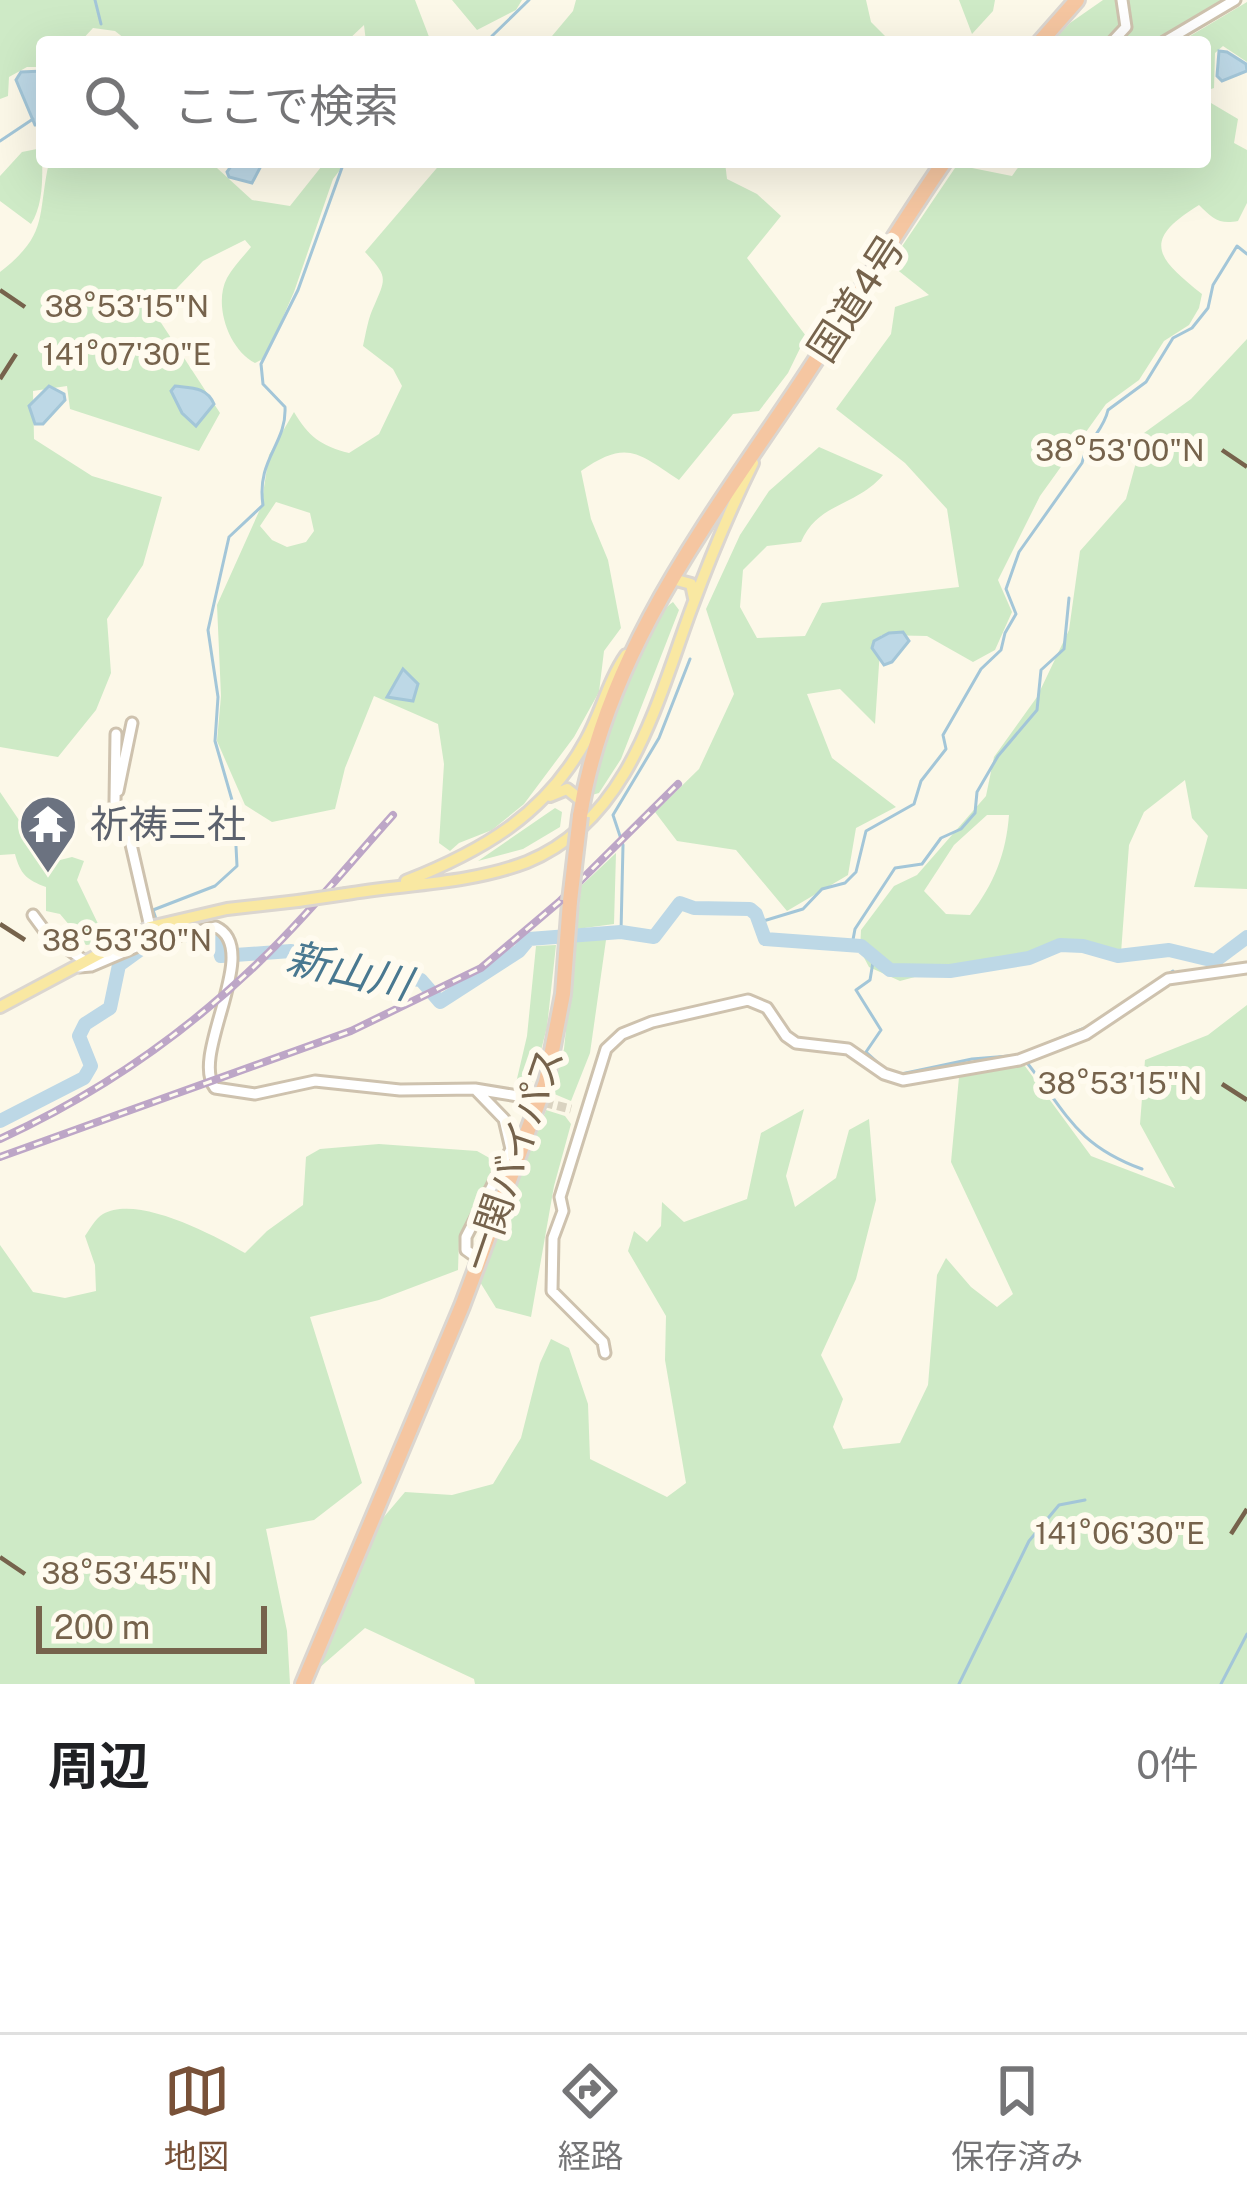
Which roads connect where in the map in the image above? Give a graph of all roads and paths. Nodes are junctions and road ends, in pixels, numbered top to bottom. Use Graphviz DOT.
graph roads {
  1 [pos="1077,0"];
  2 [pos="1122,0"];
  3 [pos="1235,0"];
  4 [pos="1045,36"];
  5 [pos="1118,36"];
  6 [pos="1174,36"];
  7 [pos="940,168"];
  8 [pos="767,433"];
  9 [pos="673,579"];
  10 [pos="694,602"];
  11 [pos="638,639"];
  12 [pos="132,723"];
  13 [pos="116,734"];
  14 [pos="545,799"];
  15 [pos="115,802"];
  16 [pos="581,808"];
  17 [pos="391,886"];
  18 [pos="33,916"];
  19 [pos="150,928"];
  20 [pos="82,964"];
  21 [pos="1246,968"];
  22 [pos="0,1007"];
  23 [pos="475,1089"];
  24 [pos="518,1096"];
  25 [pos="571,1109"];
  26 [pos="586,1112"];
  27 [pos="479,1260"];
  28 [pos="605,1353"];
  29 [pos="303,1684"];
  1 -- 4 [label="highway"];
  2 -- 5 [label="street"];
  3 -- 6 [label="street"];
  7 -- 8 [label="highway, 国道4号"];
  8 -- 9 [label="highway, 一関バイパス"];
  8 -- 10 [label="main road"];
  9 -- 10 [label="main road"];
  9 -- 11 [label="highway, 一関バイパス"];
  10 -- 17 [label="main road"];
  11 -- 14 [label="main road"];
  11 -- 16 [label="highway, 一関バイパス"];
  12 -- 15 [label="street"];
  13 -- 15 [label="street"];
  14 -- 16 [label="main road"];
  14 -- 17 [label="main road"];
  15 -- 19 [label="street"];
  16 -- 27 [label="highway, 一関バイパス, bridge"];
  17 -- 19 [label="main road, bridge"];
  18 -- 20 [label="street"];
  19 -- 20 [label="main road"];
  20 -- 22 [label="main road"];
  20 -- 23 [label="street"];
  21 -- 26 [label="street"];
  23 -- 24 [label="street"];
  23 -- 27 [label="street"];
  25 -- 26 [label="street"];
  26 -- 28 [label="street"];
  27 -- 29 [label="highway, 一関バイパス"];
}
